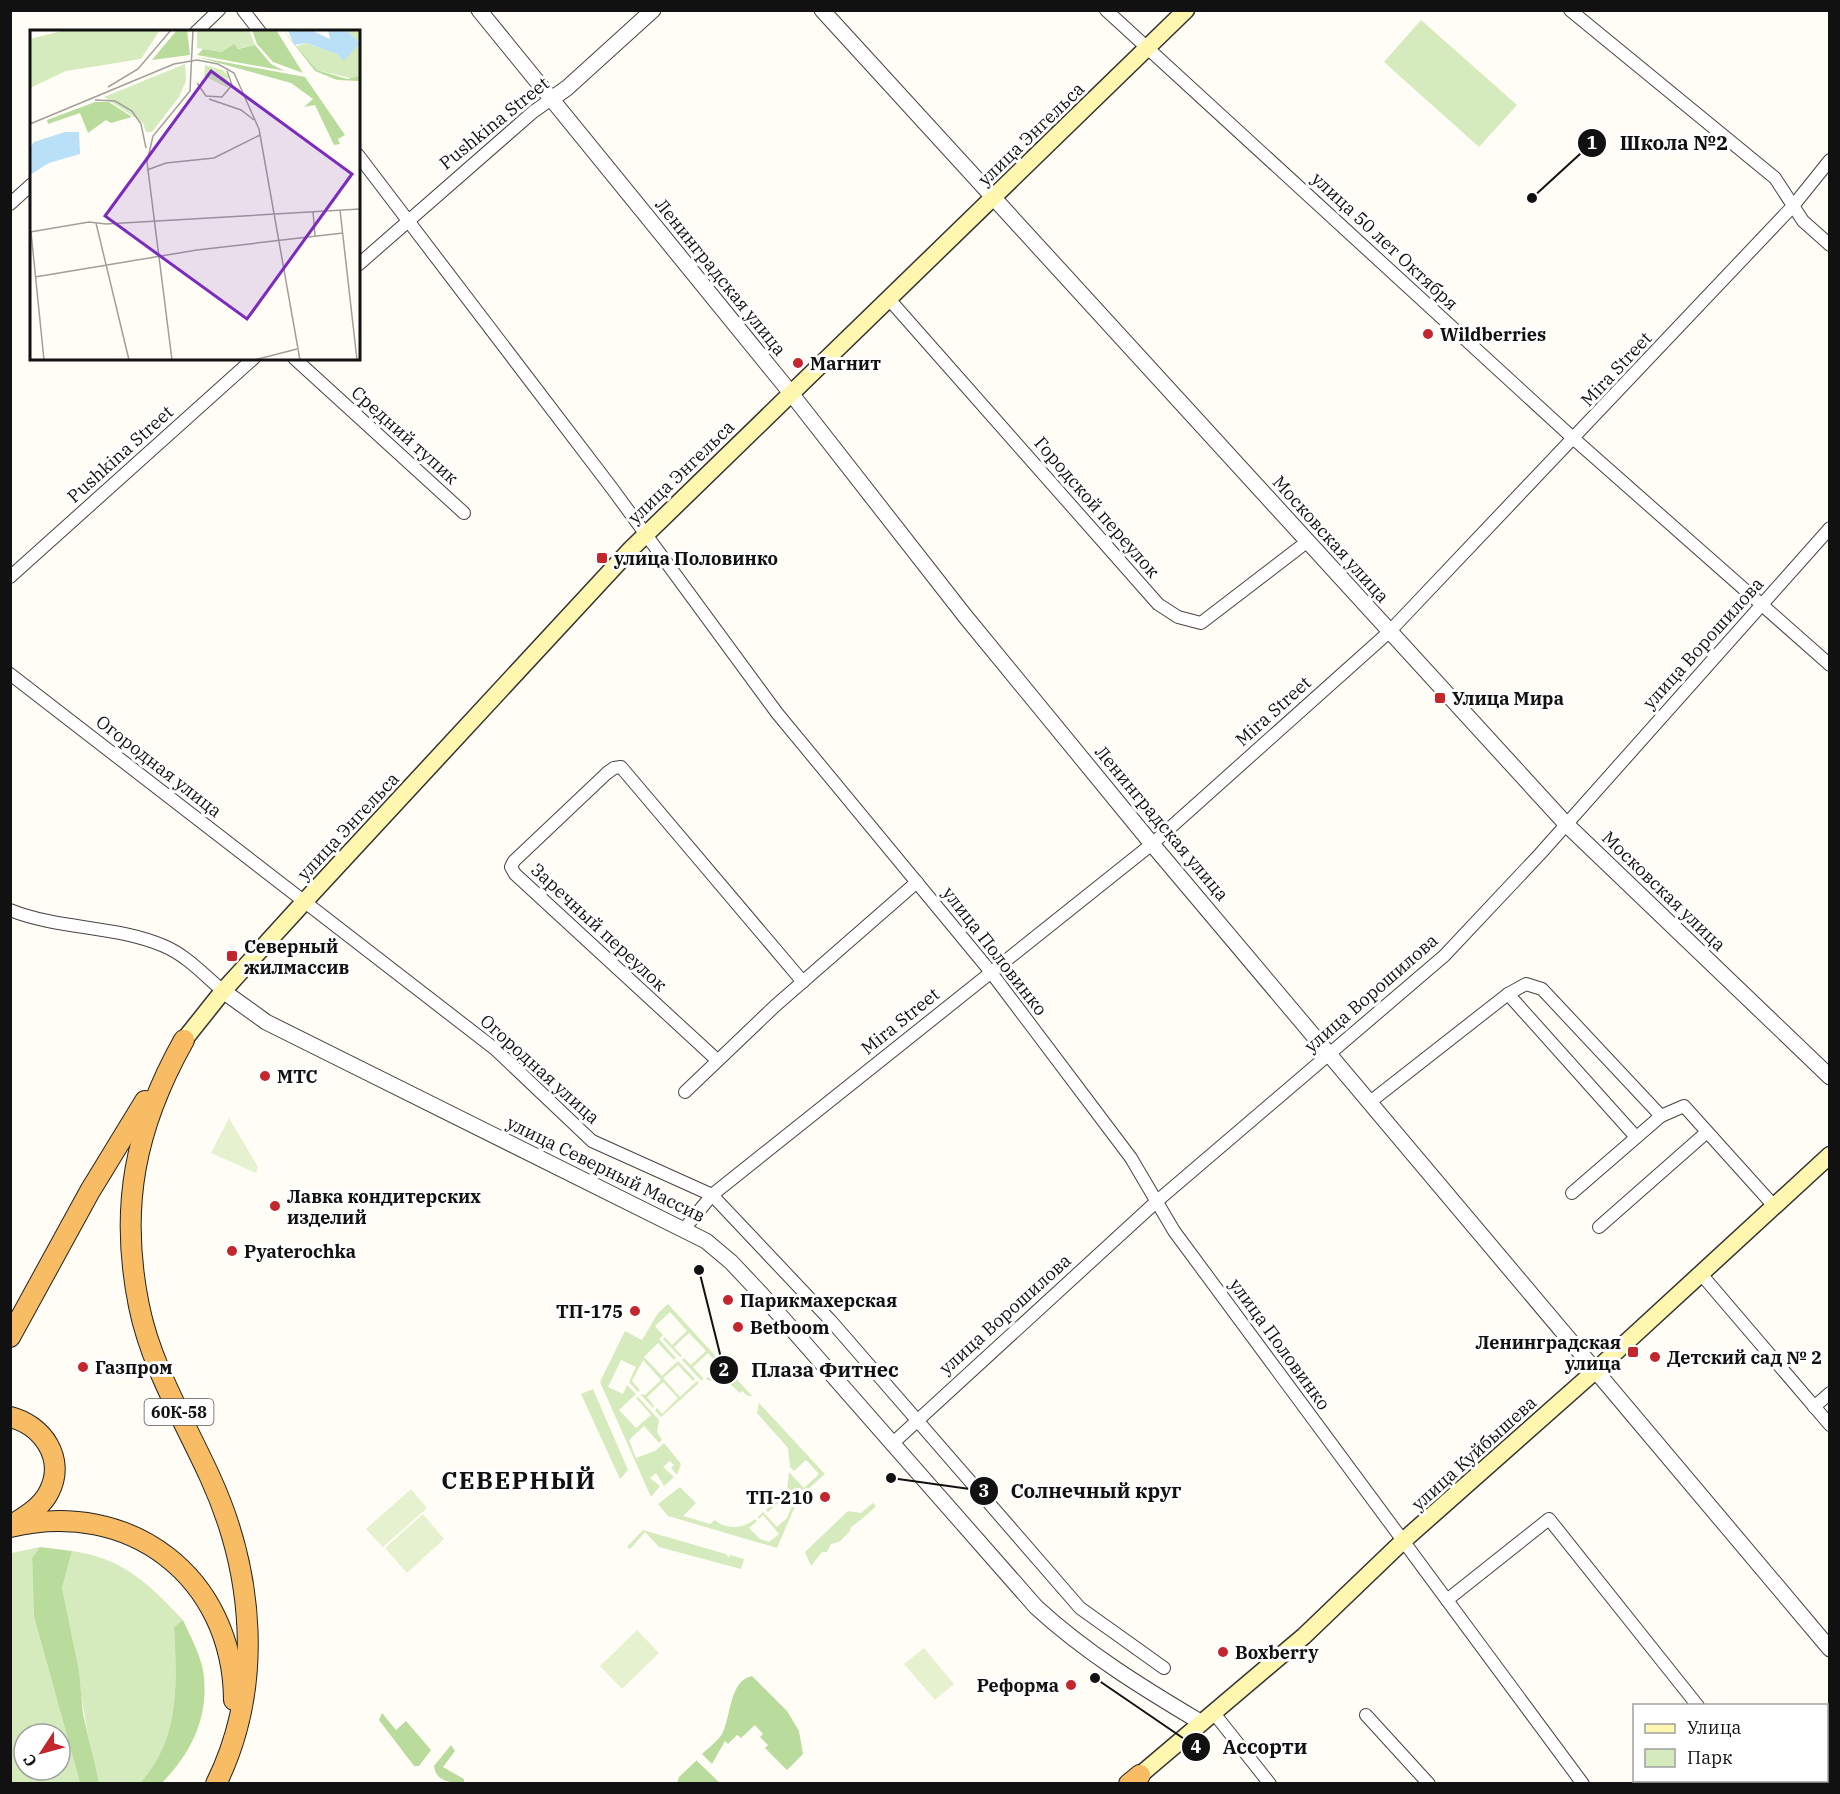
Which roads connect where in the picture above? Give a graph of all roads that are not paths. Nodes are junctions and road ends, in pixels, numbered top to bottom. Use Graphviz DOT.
graph roads {
  1 [pos="219,10"];
  2 [pos="243,10"];
  3 [pos="479,10"];
  4 [pos="653,10"];
  5 [pos="822,10"];
  6 [pos="1106,10"];
  7 [pos="1186,10"];
  8 [pos="1570,10"];
  9 [pos="198,30"];
  10 [pos="258,30"];
  11 [pos="1147,48"];
  12 [pos="550,100"];
  13 [pos="360,157"];
  14 [pos="1830,160"];
  15 [pos="30,186"];
  16 [pos="993,198"];
  17 [pos="10,204"];
  18 [pos="1793,206"];
  19 [pos="410,219"];
  20 [pos="1830,245"];
  21 [pos="360,263"];
  22 [pos="888,298"];
  23 [pos="252,360"];
  24 [pos="296,360"];
  25 [pos="790,392"];
  26 [pos="1574,440"];
  27 [pos="465,513"];
  28 [pos="1830,528"];
  29 [pos="645,535"];
  30 [pos="1308,541"];
  31 [pos="10,577"];
  32 [pos="1762,605"];
  33 [pos="1389,632"];
  34 [pos="1830,665"];
  35 [pos="10,674"];
  36 [pos="1566,824"];
  37 [pos="1152,844"];
  38 [pos="917,882"];
  39 [pos="304,902"];
  40 [pos="10,910"];
  41 [pos="990,971"];
  42 [pos="803,981"];
  43 [pos="223,991"];
  44 [pos="1508,994"];
  45 [pos="184,1040"];
  46 [pos="1329,1052"];
  47 [pos="717,1060"];
  48 [pos="1830,1077"];
  49 [pos="685,1092"];
  50 [pos="1370,1102"];
  51 [pos="1660,1116"];
  52 [pos="1707,1132"];
  53 [pos="1636,1137"];
  54 [pos="1830,1155"];
  55 [pos="1572,1192"];
  56 [pos="712,1196"];
  57 [pos="1156,1202"];
  58 [pos="1774,1206"];
  59 [pos="1599,1227"];
  60 [pos="685,1228"];
  61 [pos="1701,1274"];
  62 [pos="10,1337"];
  63 [pos="1595,1371"];
  64 [pos="1830,1393"];
  65 [pos="1814,1407"];
  66 [pos="10,1417"];
  67 [pos="915,1420"];
  68 [pos="1830,1425"];
  69 [pos="893,1443"];
  70 [pos="10,1527"];
  71 [pos="1403,1541"];
  72 [pos="1447,1600"];
  73 [pos="1830,1649"];
  74 [pos="1164,1668"];
  75 [pos="1696,1704"];
  76 [pos="1366,1715"];
  77 [pos="1208,1718"];
  78 [pos="1133,1781"];
  79 [pos="215,1784"];
  80 [pos="1270,1784"];
  81 [pos="1429,1784"];
  82 [pos="1583,1784"];
  1 -- 9 [label="street"];
  2 -- 10 [label="street"];
  3 -- 12 [label="street, Ленинградская улица"];
  4 -- 12 [label="street, Pushkina Street"];
  5 -- 16 [label="street, Московская улица"];
  6 -- 11 [label="street, улица 50 лет Октября"];
  7 -- 11 [label="main road, улица Энгельса"];
  8 -- 18 [label="street"];
  11 -- 16 [label="main road, улица Энгельса"];
  11 -- 26 [label="street, улица 50 лет Октября"];
  12 -- 19 [label="street, Pushkina Street"];
  12 -- 25 [label="street, Ленинградская улица"];
  13 -- 19 [label="street, улица Половинко"];
  14 -- 18 [label="street, Mira Street"];
  15 -- 17 [label="street"];
  16 -- 22 [label="main road, улица Энгельса"];
  16 -- 30 [label="street, Московская улица"];
  18 -- 20 [label="street"];
  18 -- 26 [label="street, Mira Street"];
  19 -- 21 [label="street, Pushkina Street"];
  19 -- 29 [label="street, улица Половинко"];
  22 -- 25 [label="main road, улица Энгельса"];
  22 -- 30 [label="street, Городской переулок"];
  23 -- 31 [label="street, Pushkina Street"];
  24 -- 27 [label="street, Средний тупик"];
  25 -- 29 [label="main road, улица Энгельса"];
  25 -- 37 [label="street, Ленинградская улица"];
  26 -- 32 [label="street, улица 50 лет Октября"];
  26 -- 33 [label="street, Mira Street"];
  28 -- 32 [label="street, улица Ворошилова"];
  29 -- 38 [label="street, улица Половинко"];
  29 -- 39 [label="main road, улица Энгельса"];
  30 -- 33 [label="street, Московская улица"];
  32 -- 34 [label="street, улица 50 лет Октября"];
  32 -- 36 [label="street, улица Ворошилова"];
  33 -- 36 [label="street, Московская улица"];
  33 -- 37 [label="street, Mira Street"];
  35 -- 39 [label="street, Огородная улица"];
  36 -- 46 [label="street, улица Ворошилова"];
  36 -- 48 [label="street, Московская улица"];
  37 -- 41 [label="street, Mira Street"];
  37 -- 46 [label="street, Ленинградская улица"];
  38 -- 41 [label="street, улица Половинко"];
  38 -- 42 [label="street"];
  39 -- 43 [label="main road, улица Энгельса"];
  39 -- 56 [label="street, Огородная улица"];
  40 -- 43 [label="street"];
  41 -- 56 [label="street, Mira Street"];
  41 -- 57 [label="street, улица Половинко"];
  42 -- 47 [label="street"];
  42 -- 47 [label="street, Заречный переулок"];
  43 -- 45 [label="main road, улица Энгельса"];
  43 -- 60 [label="street, улица Северный Массив"];
  44 -- 50 [label="street"];
  44 -- 51 [label="street"];
  44 -- 53 [label="street"];
  45 -- 62 [label="highway"];
  45 -- 79 [label="highway, 60К-58"];
  46 -- 50 [label="street, Ленинградская улица"];
  46 -- 57 [label="street, улица Ворошилова"];
  47 -- 49 [label="street"];
  50 -- 63 [label="street, Ленинградская улица"];
  51 -- 52 [label="street"];
  51 -- 53 [label="street"];
  52 -- 58 [label="street"];
  52 -- 59 [label="street"];
  53 -- 55 [label="street"];
  54 -- 58 [label="main road, улица Куйбышева"];
  56 -- 60 [label="street, Mira Street"];
  56 -- 67 [label="street, Огородная улица"];
  57 -- 67 [label="street, улица Ворошилова"];
  57 -- 71 [label="street, улица Половинко"];
  58 -- 61 [label="main road, улица Куйбышева"];
  60 -- 69 [label="street, улица Северный Массив"];
  61 -- 63 [label="main road, улица Куйбышева"];
  61 -- 65 [label="street"];
  63 -- 71 [label="main road, улица Куйбышева"];
  63 -- 73 [label="street, Ленинградская улица"];
  64 -- 65 [label="street"];
  65 -- 68 [label="street"];
  66 -- 70 [label="highway"];
  67 -- 69 [label="street, улица Ворошилова"];
  67 -- 74 [label="street, Огородная улица"];
  69 -- 77 [label="street, улица Северный Массив"];
  70 -- 79 [label="highway"];
  71 -- 72 [label="street, улица Половинко"];
  71 -- 77 [label="main road, улица Куйбышева"];
  72 -- 75 [label="street"];
  72 -- 82 [label="street, улица Половинко"];
  76 -- 81 [label="street"];
  77 -- 78 [label="main road, улица Куйбышева"];
  77 -- 80 [label="street"];
}
